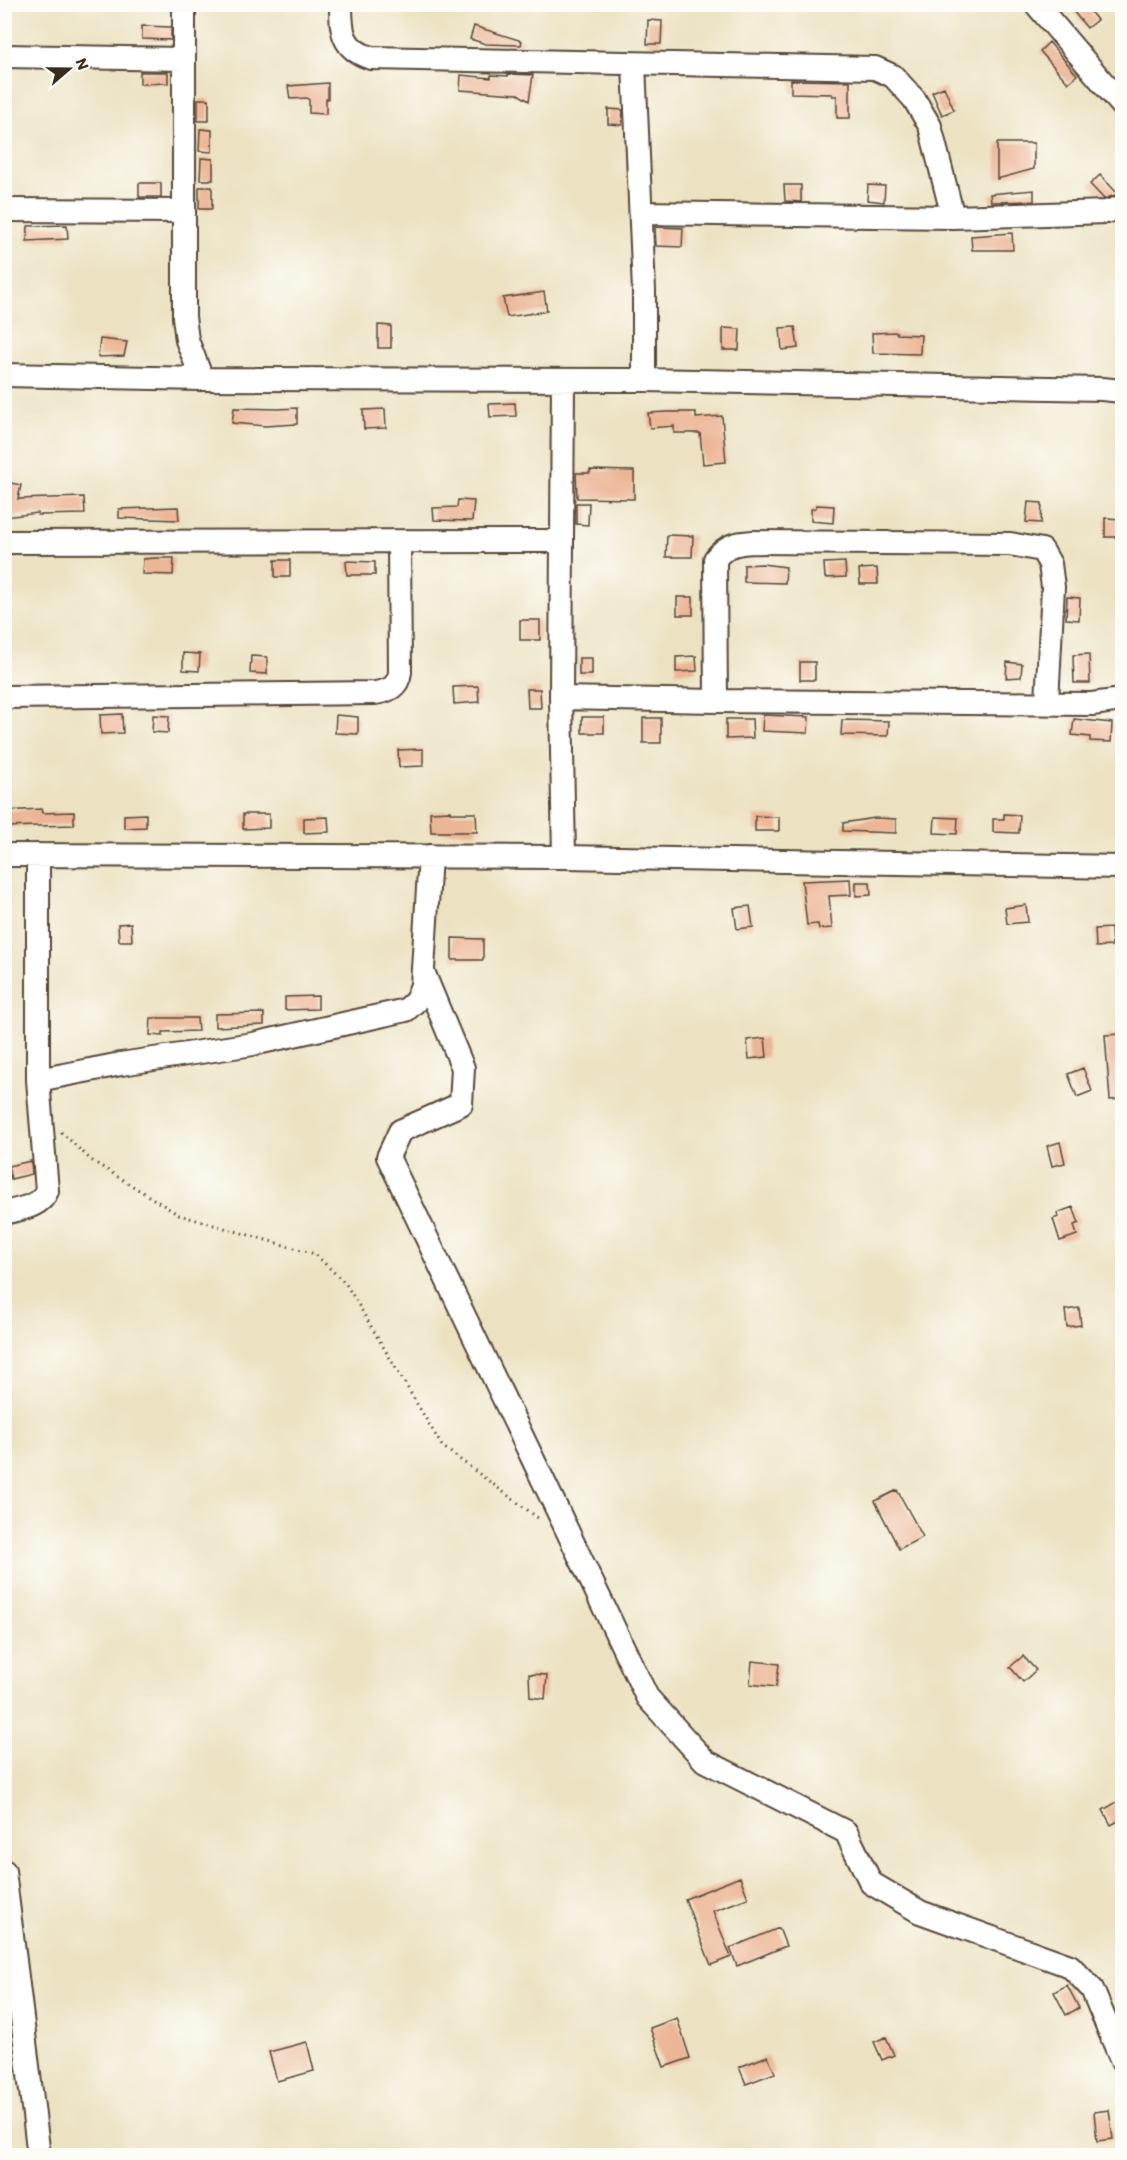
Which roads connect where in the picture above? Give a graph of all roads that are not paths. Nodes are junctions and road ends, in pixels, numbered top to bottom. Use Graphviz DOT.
graph roads {
  1 [pos="184,4"];
  2 [pos="340,4"];
  3 [pos="1036,4"];
  4 [pos="4,56"];
  5 [pos="184,59"];
  6 [pos="634,64"];
  7 [pos="1122,105"];
  8 [pos="1122,207"];
  9 [pos="4,210"];
  10 [pos="184,211"];
  11 [pos="641,213"];
  12 [pos="953,217"];
  13 [pos="4,375"];
  14 [pos="202,379"];
  15 [pos="563,380"];
  16 [pos="644,380"];
  17 [pos="1122,392"];
  18 [pos="561,541"];
  19 [pos="4,542"];
  20 [pos="399,542"];
  21 [pos="4,697"];
  22 [pos="561,698"];
  23 [pos="1122,700"];
  24 [pos="716,701"];
  25 [pos="1047,702"];
  26 [pos="4,855"];
  27 [pos="38,855"];
  28 [pos="430,856"];
  29 [pos="564,857"];
  30 [pos="1122,867"];
  31 [pos="424,974"];
  32 [pos="38,1080"];
  33 [pos="4,1213"];
  34 [pos="4,1871"];
  35 [pos="1122,2061"];
  36 [pos="39,2156"];
  1 -- 5 [label="street"];
  2 -- 6 [label="street"];
  3 -- 7 [label="street"];
  4 -- 5 [label="street"];
  5 -- 10 [label="street"];
  6 -- 11 [label="street"];
  6 -- 12 [label="street"];
  8 -- 12 [label="street"];
  9 -- 10 [label="street"];
  10 -- 14 [label="street"];
  11 -- 12 [label="street"];
  11 -- 16 [label="street"];
  13 -- 14 [label="street"];
  14 -- 15 [label="street"];
  15 -- 16 [label="street"];
  15 -- 18 [label="street"];
  16 -- 17 [label="street"];
  18 -- 20 [label="street"];
  18 -- 22 [label="street"];
  19 -- 20 [label="street"];
  20 -- 21 [label="street"];
  22 -- 24 [label="street"];
  22 -- 29 [label="street"];
  23 -- 25 [label="street"];
  24 -- 25 [label="street"];
  24 -- 25 [label="street"];
  26 -- 27 [label="street"];
  27 -- 28 [label="street"];
  27 -- 32 [label="street"];
  28 -- 29 [label="street"];
  28 -- 31 [label="street"];
  29 -- 30 [label="street"];
  31 -- 32 [label="street"];
  31 -- 35 [label="street"];
  32 -- 33 [label="street"];
  34 -- 36 [label="street"];
}
